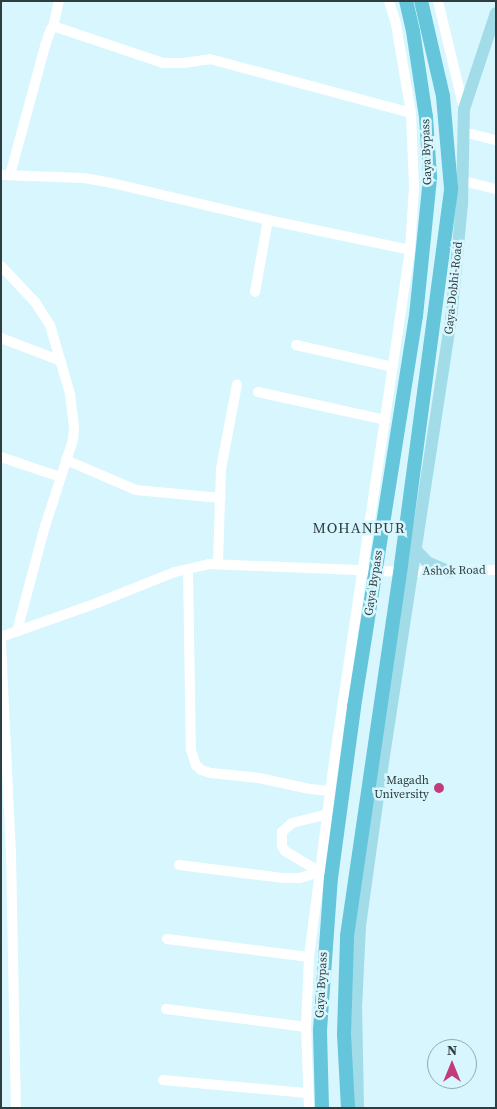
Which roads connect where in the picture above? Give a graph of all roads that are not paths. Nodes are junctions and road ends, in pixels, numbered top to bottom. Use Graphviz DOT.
graph roads {
  1 [pos="59,1"];
  2 [pos="389,1"];
  3 [pos="406,1"];
  4 [pos="421,1"];
  5 [pos="438,1"];
  6 [pos="496,13"];
  7 [pos="54,27"];
  8 [pos="464,109"];
  9 [pos="411,113"];
  10 [pos="463,132"];
  11 [pos="496,140"];
  12 [pos="5,175"];
  13 [pos="463,182"];
  14 [pos="496,189"];
  15 [pos="268,220"];
  16 [pos="410,250"];
  17 [pos="1,266"];
  18 [pos="255,292"];
  19 [pos="2,339"];
  20 [pos="296,345"];
  21 [pos="61,361"];
  22 [pos="393,367"];
  23 [pos="237,384"];
  24 [pos="258,392"];
  25 [pos="385,420"];
  26 [pos="1,457"];
  27 [pos="66,460"];
  28 [pos="60,477"];
  29 [pos="221,498"];
  30 [pos="416,550"];
  31 [pos="218,563"];
  32 [pos="188,569"];
  33 [pos="412,569"];
  34 [pos="363,570"];
  35 [pos="496,570"];
  36 [pos="450,572"];
  37 [pos="17,631"];
  38 [pos="1,637"];
  39 [pos="1,643"];
  40 [pos="330,791"];
  41 [pos="327,814"];
  42 [pos="179,865"];
  43 [pos="320,872"];
  44 [pos="167,939"];
  45 [pos="309,957"];
  46 [pos="166,1009"];
  47 [pos="306,1027"];
  48 [pos="163,1080"];
  49 [pos="308,1093"];
  50 [pos="16,1108"];
  51 [pos="309,1108"];
  52 [pos="322,1108"];
  53 [pos="348,1108"];
  54 [pos="358,1108"];
  1 -- 7 [label="street"];
  2 -- 9 [label="street"];
  3 -- 52 [label="highway, Gaya Bypass"];
  4 -- 53 [label="highway"];
  5 -- 8 [label="street"];
  6 -- 8 [label="main road, Gaya-Dobhi-Road"];
  7 -- 9 [label="street"];
  7 -- 12 [label="street"];
  8 -- 10 [label="main road, Gaya-Dobhi-Road"];
  9 -- 16 [label="street"];
  10 -- 11 [label="street"];
  10 -- 13 [label="main road, Gaya-Dobhi-Road"];
  12 -- 15 [label="street"];
  13 -- 14 [label="street"];
  13 -- 30 [label="main road, Gaya-Dobhi-Road"];
  15 -- 16 [label="street"];
  15 -- 18 [label="street"];
  16 -- 22 [label="street"];
  17 -- 21 [label="street"];
  19 -- 21 [label="street"];
  20 -- 22 [label="street"];
  21 -- 27 [label="street"];
  22 -- 25 [label="street"];
  23 -- 29 [label="street"];
  24 -- 25 [label="street"];
  25 -- 34 [label="street"];
  26 -- 28 [label="street"];
  27 -- 28 [label="street"];
  27 -- 29 [label="street"];
  28 -- 37 [label="street"];
  29 -- 31 [label="street"];
  30 -- 33 [label="main road, Gaya-Dobhi-Road"];
  30 -- 36 [label="main road"];
  31 -- 32 [label="street, Ashok Road"];
  31 -- 34 [label="street, Ashok Road"];
  32 -- 37 [label="street, Ashok Road"];
  32 -- 40 [label="street"];
  33 -- 34 [label="street, Ashok Road"];
  33 -- 36 [label="street, Ashok Road"];
  33 -- 54 [label="main road, Gaya-Dobhi-Road"];
  34 -- 40 [label="street"];
  35 -- 36 [label="street, Ashok Road"];
  37 -- 38 [label="street, Ashok Road"];
  39 -- 50 [label="street"];
  40 -- 41 [label="street"];
  41 -- 43 [label="street"];
  41 -- 43 [label="street"];
  42 -- 43 [label="street"];
  43 -- 45 [label="street"];
  44 -- 45 [label="street"];
  45 -- 47 [label="street"];
  46 -- 47 [label="street"];
  47 -- 49 [label="street"];
  48 -- 49 [label="street"];
  49 -- 51 [label="street"];
}
